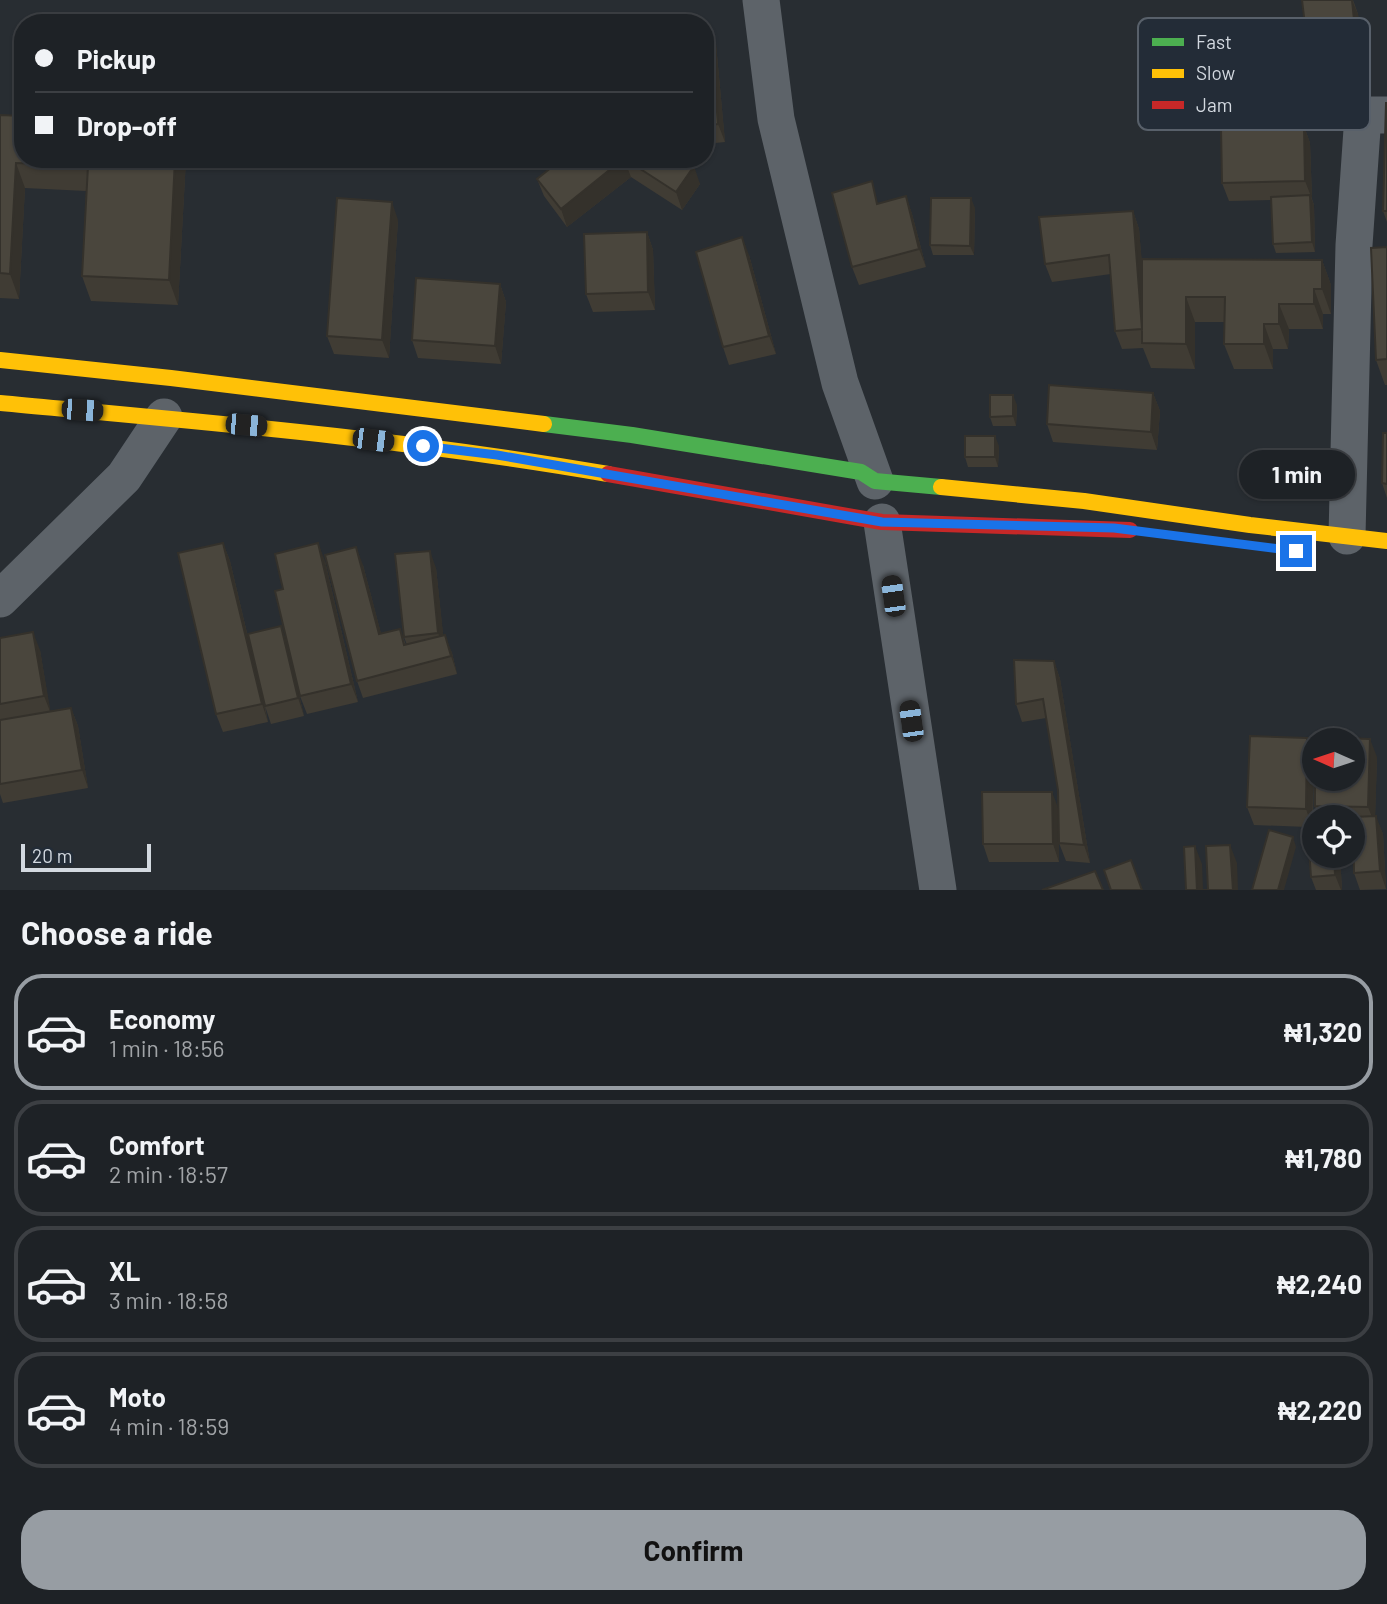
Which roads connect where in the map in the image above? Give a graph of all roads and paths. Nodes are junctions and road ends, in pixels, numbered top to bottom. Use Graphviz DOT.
graph roads {
  1 [pos="761,0"];
  2 [pos="1362,130"];
  3 [pos="0,360"];
  4 [pos="0,403"];
  5 [pos="163,417"];
  6 [pos="875,481"];
  7 [pos="882,522"];
  8 [pos="1140,532"];
  9 [pos="1347,536"];
  10 [pos="1387,541"];
  11 [pos="0,599"];
  12 [pos="938,890"];
  1 -- 6 [label="street"];
  2 -- 9 [label="street"];
  3 -- 6 [label="main road"];
  4 -- 5 [label="main road"];
  5 -- 7 [label="main road"];
  5 -- 11 [label="street"];
  6 -- 9 [label="main road"];
  7 -- 8 [label="main road"];
  7 -- 12 [label="street"];
  9 -- 10 [label="main road"];
}
